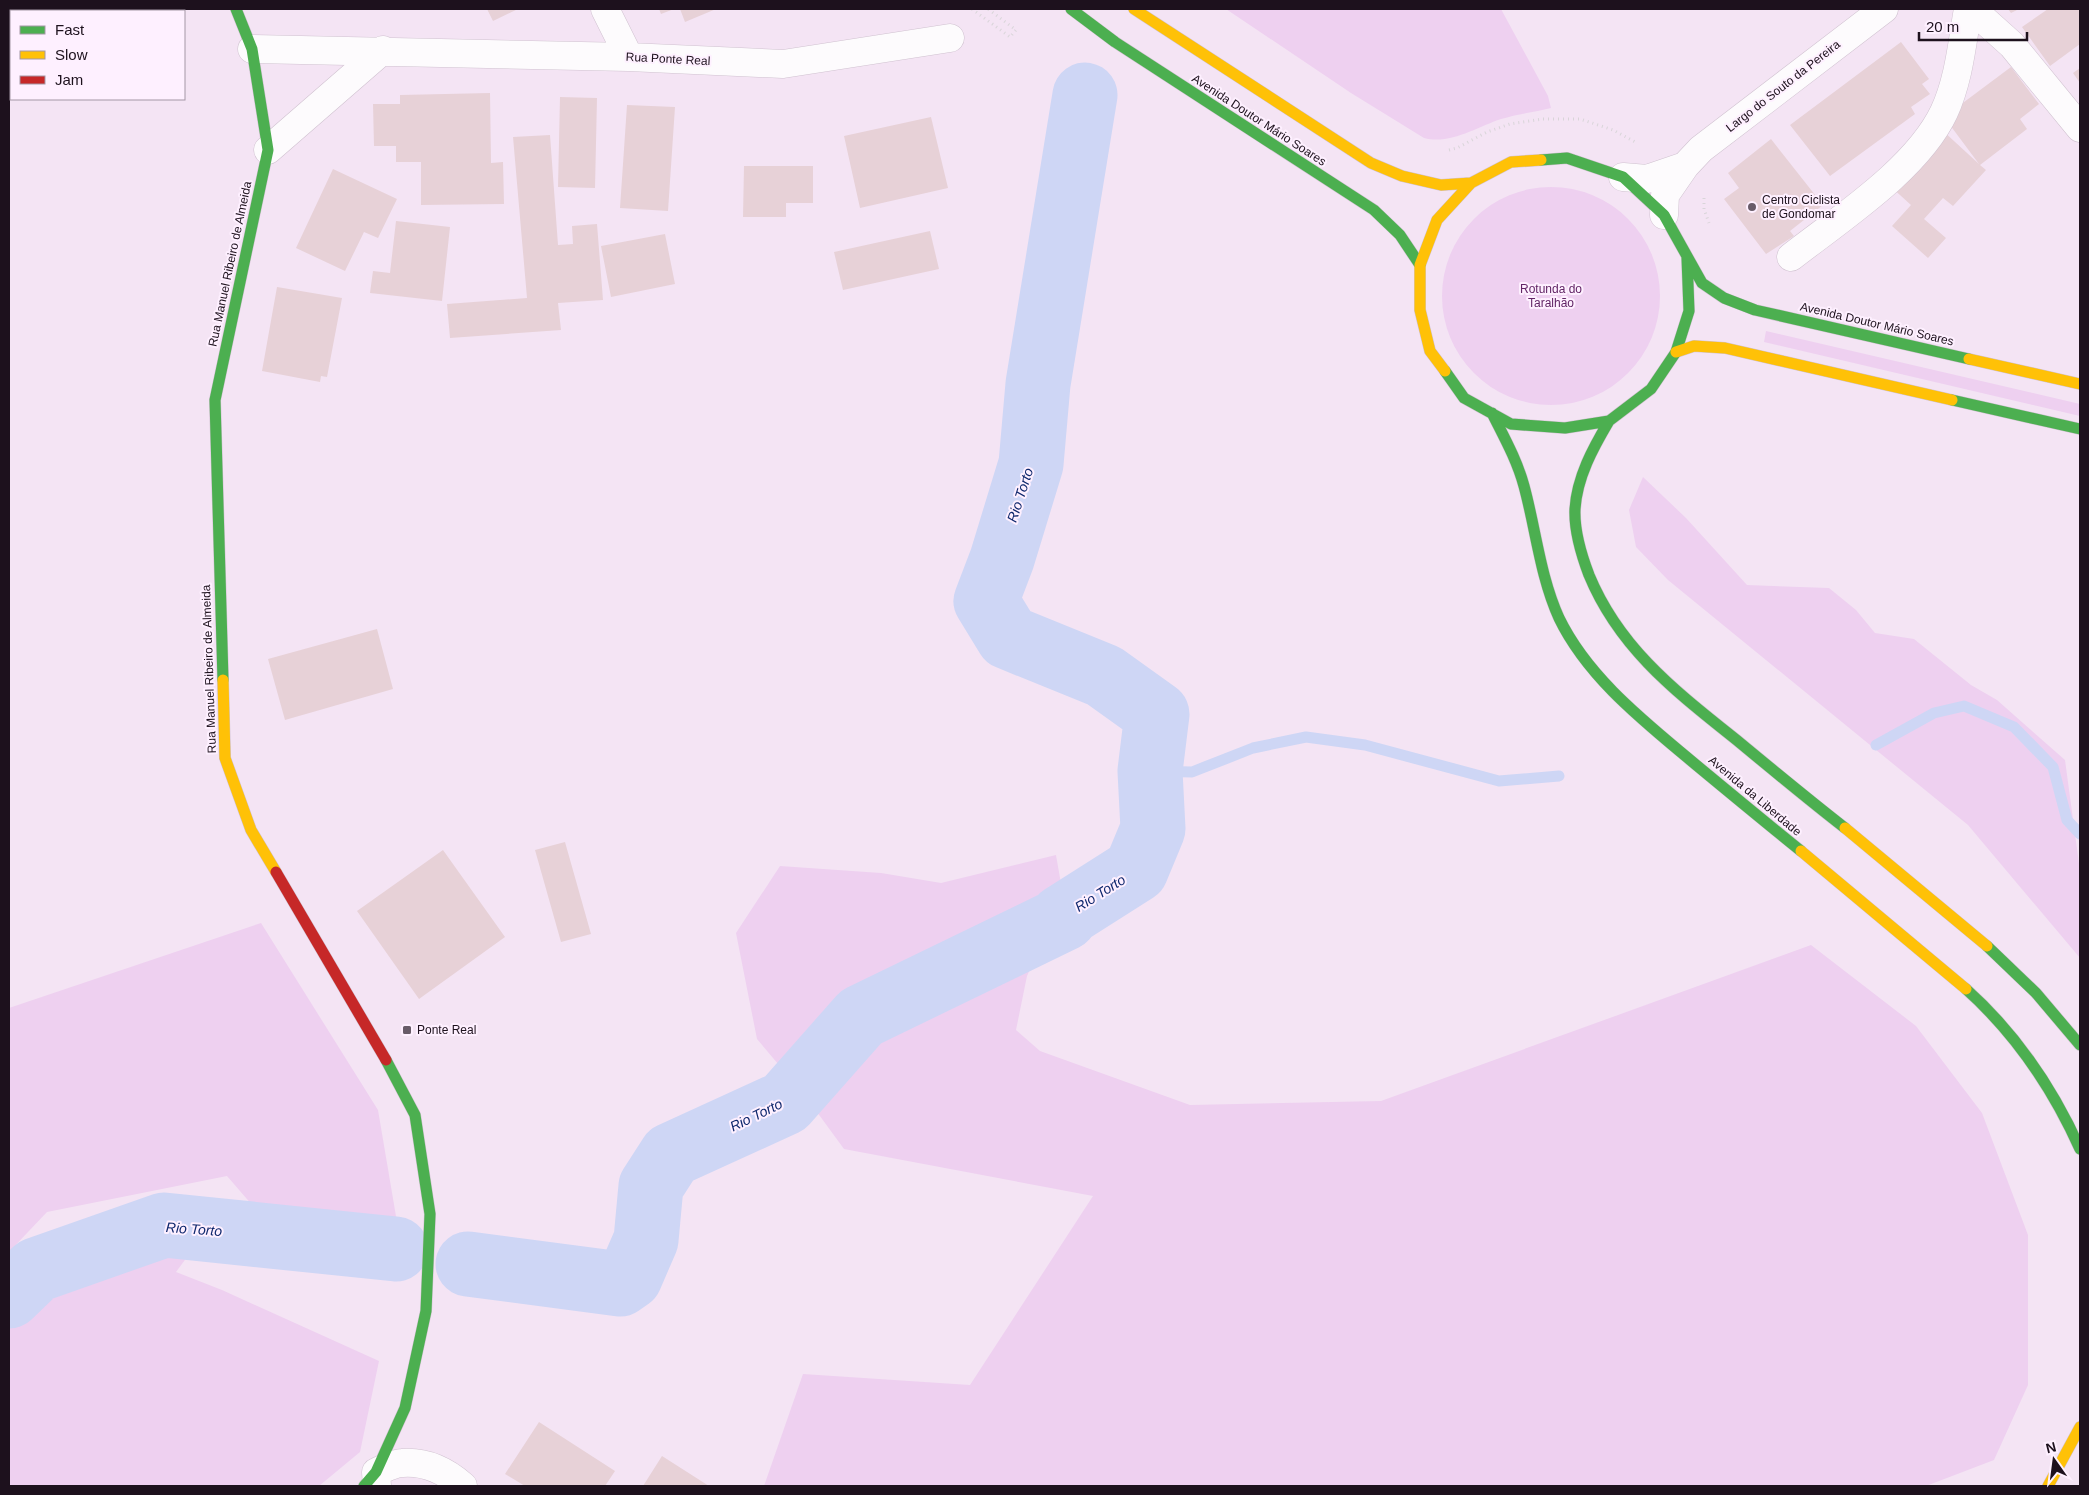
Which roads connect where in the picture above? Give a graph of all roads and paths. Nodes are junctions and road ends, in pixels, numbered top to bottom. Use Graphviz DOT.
graph roads {
  1 [pos="236,9"];
  2 [pos="606,9"];
  3 [pos="972,9"];
  4 [pos="988,9"];
  5 [pos="1071,9"];
  6 [pos="1134,9"];
  7 [pos="1884,9"];
  8 [pos="1968,9"];
  9 [pos="1972,9"];
  10 [pos="950,38"];
  11 [pos="252,49"];
  12 [pos="383,50"];
  13 [pos="630,57"];
  14 [pos="2080,128"];
  15 [pos="1640,144"];
  16 [pos="268,150"];
  17 [pos="1444,151"];
  18 [pos="1685,166"];
  19 [pos="1623,178"];
  20 [pos="1471,182"];
  21 [pos="1704,195"];
  22 [pos="1664,214"];
  23 [pos="1709,226"];
  24 [pos="1791,257"];
  25 [pos="1687,258"];
  26 [pos="1420,265"];
  27 [pos="1676,352"];
  28 [pos="2080,384"];
  29 [pos="1492,413"];
  30 [pos="1609,421"];
  31 [pos="2080,429"];
  32 [pos="2080,1045"];
  33 [pos="2080,1149"];
  34 [pos="2080,1427"];
  35 [pos="372,1481"];
  36 [pos="463,1486"];
  37 [pos="2048,1486"];
  1 -- 11 [label="main road, Rua Manuel Ribeiro de Almeida"];
  2 -- 13 [label="street"];
  3 -- 4 [label="path"];
  5 -- 26 [label="main road, Avenida Doutor Mário Soares"];
  6 -- 20 [label="main road, Avenida Doutor Mário Soares"];
  7 -- 18 [label="street, Largo do Souto da Pereira"];
  8 -- 24 [label="street"];
  9 -- 14 [label="street"];
  10 -- 13 [label="street, Rua Ponte Real"];
  11 -- 12 [label="street, Rua Ponte Real"];
  11 -- 16 [label="main road, Rua Manuel Ribeiro de Almeida"];
  12 -- 13 [label="street, Rua Ponte Real"];
  12 -- 16 [label="street"];
  15 -- 17 [label="path"];
  16 -- 35 [label="main road, Rua Manuel Ribeiro de Almeida"];
  18 -- 19 [label="street, Largo do Souto da Pereira"];
  18 -- 22 [label="street, Largo do Souto da Pereira"];
  19 -- 20 [label="main road, Avenida Doutor Mário Soares"];
  19 -- 22 [label="main road, Avenida Doutor Mário Soares"];
  20 -- 26 [label="main road, Avenida Doutor Mário Soares"];
  21 -- 23 [label="path"];
  22 -- 25 [label="main road, Avenida Doutor Mário Soares"];
  25 -- 27 [label="main road, Avenida Doutor Mário Soares"];
  25 -- 28 [label="main road, Avenida Doutor Mário Soares"];
  26 -- 29 [label="main road, Avenida Doutor Mário Soares"];
  27 -- 30 [label="main road, Avenida Doutor Mário Soares"];
  27 -- 31 [label="main road"];
  29 -- 30 [label="main road, Avenida Doutor Mário Soares"];
  29 -- 33 [label="main road, Avenida da Liberdade"];
  30 -- 32 [label="main road"];
  34 -- 37 [label="main road"];
  35 -- 36 [label="street"];
}
